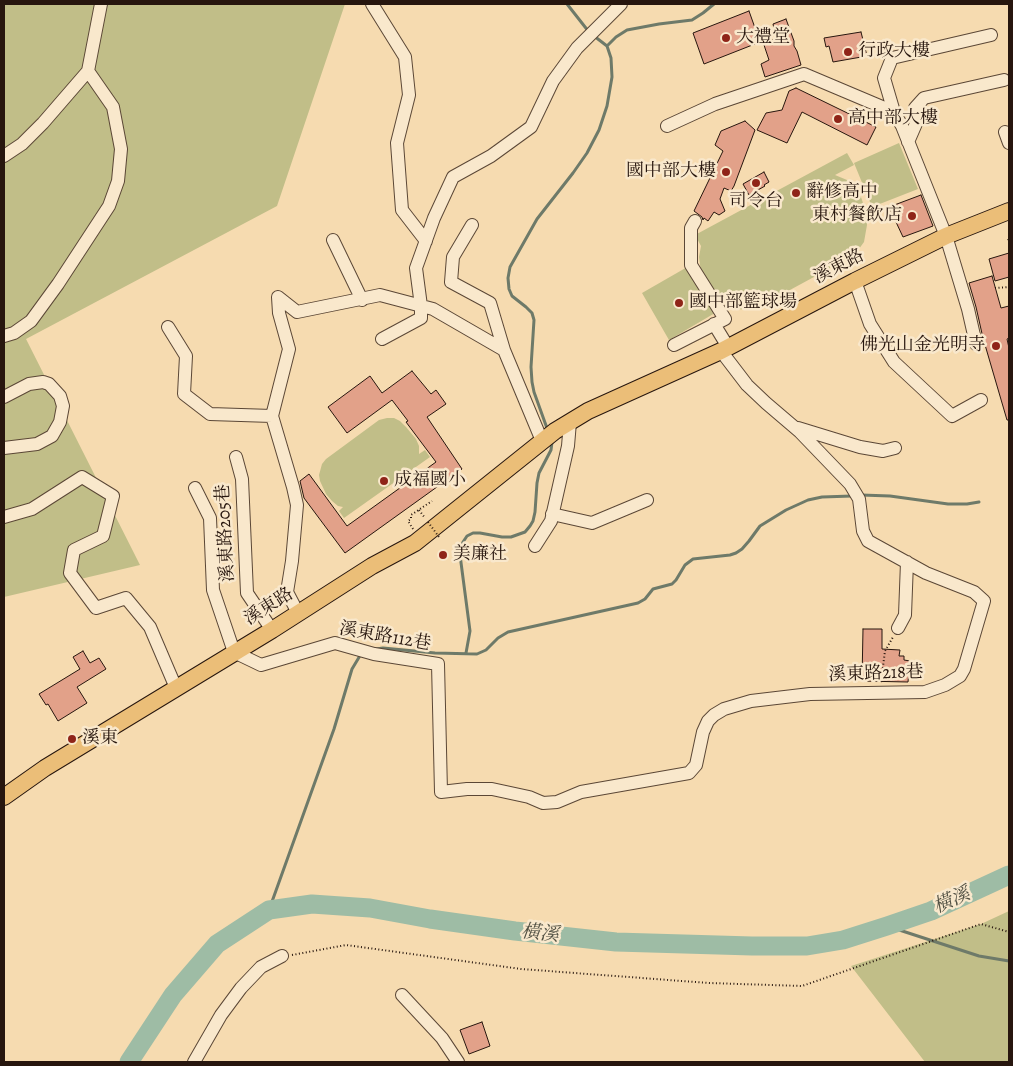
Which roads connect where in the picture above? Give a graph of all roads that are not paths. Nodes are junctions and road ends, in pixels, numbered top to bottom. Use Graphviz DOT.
graph roads {
  1 [pos="102,4"];
  2 [pos="372,4"];
  3 [pos="621,4"];
  4 [pos="991,35"];
  5 [pos="88,71"];
  6 [pos="1004,80"];
  7 [pos="896,115"];
  8 [pos="667,126"];
  9 [pos="908,142"];
  10 [pos="4,156"];
  11 [pos="1009,211"];
  12 [pos="695,221"];
  13 [pos="472,225"];
  14 [pos="946,236"];
  15 [pos="333,240"];
  16 [pos="426,241"];
  17 [pos="855,281"];
  18 [pos="362,300"];
  19 [pos="421,306"];
  20 [pos="714,324"];
  21 [pos="168,327"];
  22 [pos="4,336"];
  23 [pos="382,339"];
  24 [pos="976,344"];
  25 [pos="674,345"];
  26 [pos="724,349"];
  27 [pos="504,350"];
  28 [pos="4,397"];
  29 [pos="981,400"];
  30 [pos="272,416"];
  31 [pos="570,422"];
  32 [pos="795,428"];
  33 [pos="548,437"];
  34 [pos="4,448"];
  35 [pos="895,448"];
  36 [pos="236,457"];
  37 [pos="195,488"];
  38 [pos="647,500"];
  39 [pos="552,514"];
  40 [pos="4,517"];
  41 [pos="534,546"];
  42 [pos="907,562"];
  43 [pos="298,613"];
  44 [pos="898,628"];
  45 [pos="272,630"];
  46 [pos="234,652"];
  47 [pos="176,688"];
  48 [pos="441,792"];
  49 [pos="4,797"];
  50 [pos="282,956"];
  51 [pos="402,995"];
  52 [pos="194,1062"];
  53 [pos="458,1062"];
  1 -- 5 [label="street"];
  2 -- 16 [label="street"];
  3 -- 16 [label="street"];
  4 -- 7 [label="street"];
  5 -- 10 [label="street"];
  5 -- 22 [label="street"];
  6 -- 9 [label="street"];
  7 -- 8 [label="street"];
  7 -- 9 [label="street"];
  9 -- 14 [label="street"];
  11 -- 14 [label="main road, 溪東路"];
  12 -- 20 [label="street"];
  13 -- 27 [label="street"];
  14 -- 17 [label="main road, 溪東路"];
  14 -- 24 [label="street"];
  15 -- 18 [label="street"];
  16 -- 19 [label="street"];
  17 -- 26 [label="main road, 溪東路"];
  17 -- 29 [label="street"];
  18 -- 19 [label="street"];
  18 -- 30 [label="street"];
  19 -- 23 [label="street"];
  19 -- 27 [label="street"];
  20 -- 25 [label="street"];
  20 -- 26 [label="street, 溪東路218巷"];
  21 -- 30 [label="street"];
  26 -- 31 [label="main road, 溪東路"];
  26 -- 32 [label="street, 溪東路218巷"];
  27 -- 33 [label="street"];
  28 -- 34 [label="street"];
  30 -- 43 [label="street"];
  31 -- 33 [label="main road, 溪東路"];
  31 -- 39 [label="street"];
  32 -- 35 [label="street"];
  32 -- 42 [label="street, 溪東路218巷"];
  33 -- 43 [label="main road, 溪東路"];
  36 -- 45 [label="street, 溪東路205巷"];
  37 -- 46 [label="street"];
  38 -- 39 [label="street"];
  39 -- 41 [label="street"];
  40 -- 47 [label="street"];
  42 -- 44 [label="street"];
  42 -- 48 [label="street, 溪東路218巷"];
  43 -- 45 [label="main road, 溪東路"];
  45 -- 46 [label="main road, 溪東路"];
  46 -- 47 [label="main road, 溪東路"];
  46 -- 48 [label="street, 溪東路112巷"];
  47 -- 49 [label="main road, 溪東路"];
  50 -- 52 [label="street"];
  51 -- 53 [label="street"];
}
